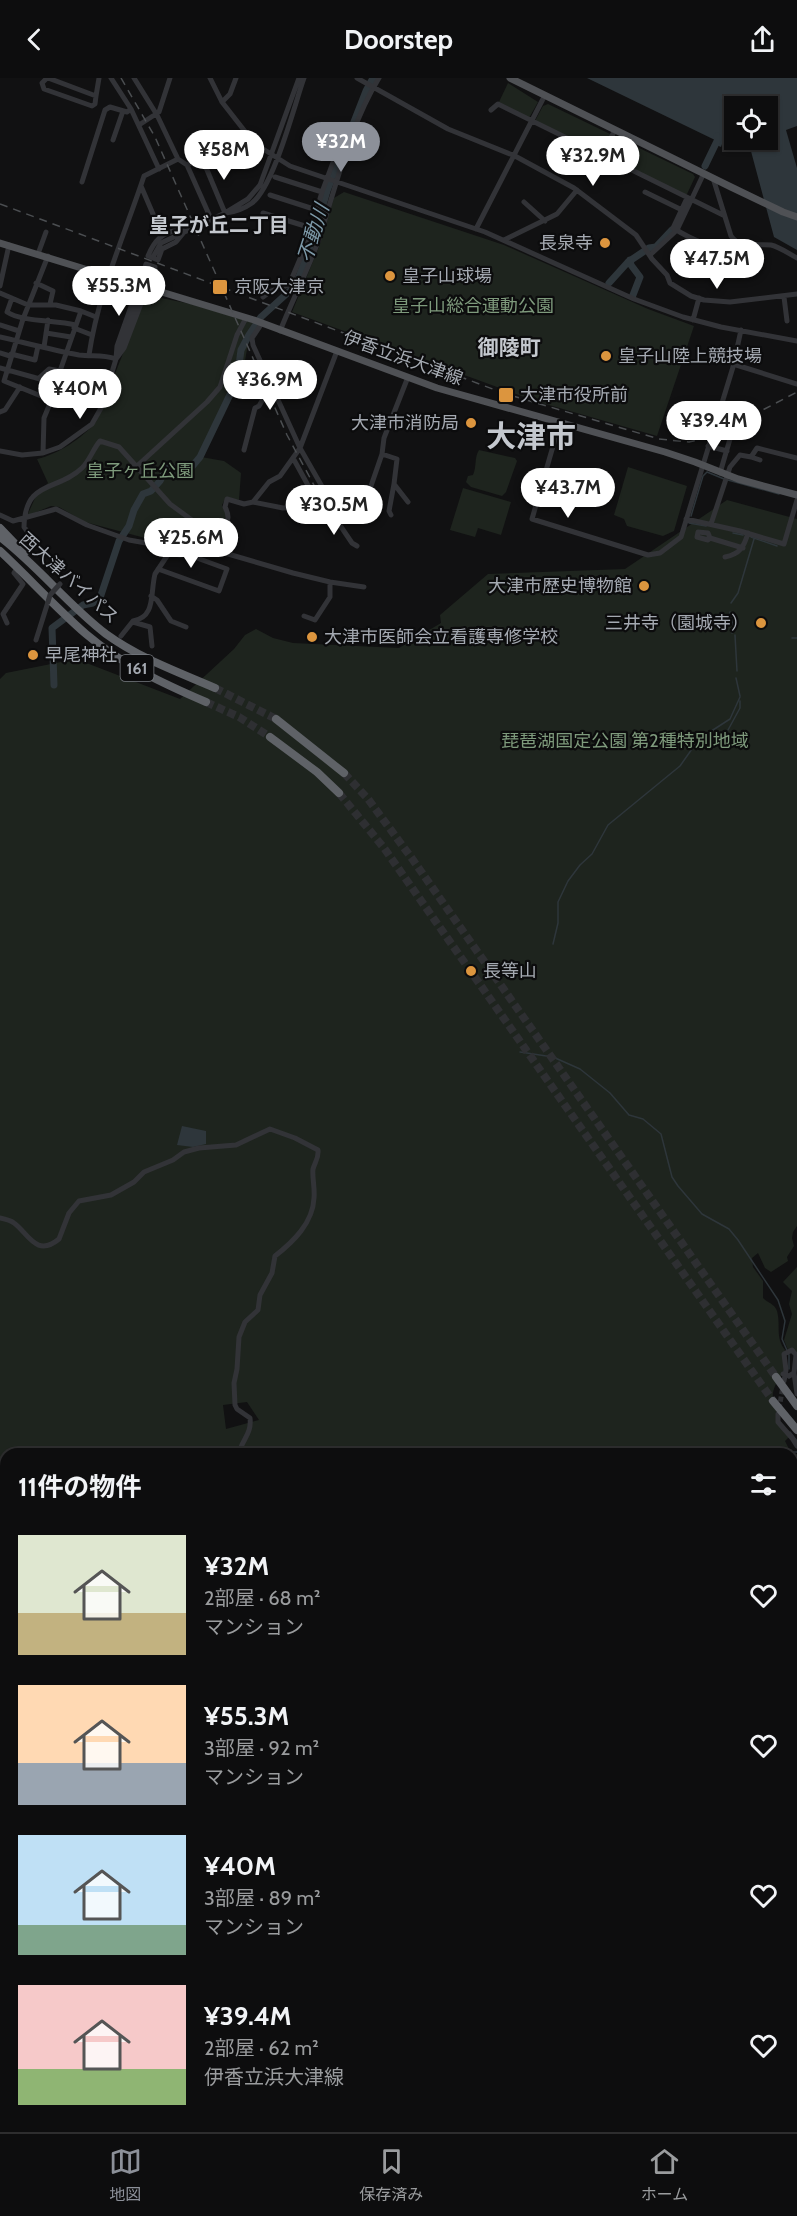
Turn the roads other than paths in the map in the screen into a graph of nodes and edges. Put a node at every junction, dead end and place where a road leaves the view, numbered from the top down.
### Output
1 (47, 78) edge
2 (99, 78) edge
3 (111, 78) edge
4 (134, 78) edge
5 (170, 78) edge
6 (210, 78) edge
7 (236, 78) edge
8 (299, 78) edge
9 (304, 78) edge
10 (357, 78) edge
11 (379, 78) edge
12 (510, 78) edge
13 (368, 84) edge
14 (545, 95) junction
15 (96, 96) junction
16 (222, 102) junction
17 (131, 109) junction
18 (492, 110) dead end
19 (123, 111) junction
20 (157, 115) junction
21 (532, 121) junction
22 (139, 124) junction
23 (615, 130) junction
24 (342, 138) dead end
25 (113, 140) dead end
26 (339, 146) junction
27 (348, 150) junction
28 (602, 155) junction
29 (274, 156) junction
30 (514, 156) junction
31 (178, 159) junction
32 (187, 165) junction
33 (159, 169) junction
34 (704, 173) junction
35 (275, 177) dead end
36 (713, 178) junction
37 (326, 180) junction
38 (82, 182) dead end
39 (334, 183) junction
40 (141, 186) junction
41 (577, 190) junction
42 (322, 192) junction
43 (645, 192) dead end
44 (270, 195) dead end
45 (689, 199) junction
46 (524, 202) dead end
47 (317, 210) junction
48 (682, 210) junction
49 (225, 213) junction
50 (263, 213) dead end
51 (326, 213) junction
52 (723, 215) junction
53 (797, 217) edge
54 (211, 219) junction
55 (679, 219) junction
56 (546, 221) junction
57 (311, 229) junction
58 (476, 229) junction
59 (676, 230) junction
60 (186, 231) junction
61 (321, 231) junction
62 (46, 232) dead end
63 (162, 235) junction
64 (504, 240) junction
65 (735, 242) junction
66 (0, 243) edge
67 (9, 245) junction
68 (706, 245) junction
69 (648, 251) junction
70 (38, 254) junction
71 (48, 256) junction
72 (302, 256) junction
73 (726, 256) dead end
74 (153, 257) dead end
75 (797, 258) edge
76 (311, 259) junction
77 (149, 268) dead end
78 (2, 269) edge
79 (110, 276) junction
80 (290, 283) junction
81 (36, 284) junction
82 (0, 286) edge
83 (143, 286) junction
84 (299, 287) junction
85 (0, 293) edge
86 (140, 294) dead end
87 (797, 294) edge
88 (263, 297) dead end
89 (784, 297) junction
90 (12, 298) junction
91 (699, 298) junction
92 (50, 304) junction
93 (28, 305) junction
94 (81, 311) junction
95 (96, 317) junction
96 (246, 318) junction
97 (23, 319) junction
98 (48, 320) junction
99 (693, 320) junction
100 (787, 321) dead end
101 (259, 322) junction
102 (0, 325) edge
103 (75, 327) junction
104 (741, 330) junction
105 (19, 331) junction
106 (280, 331) junction
107 (46, 333) junction
108 (92, 334) junction
109 (0, 337) edge
110 (71, 337) junction
111 (797, 340) edge
112 (16, 341) junction
113 (41, 346) junction
114 (338, 351) junction
115 (0, 353) edge
116 (67, 353) junction
117 (10, 355) junction
118 (88, 355) junction
119 (116, 359) junction
120 (733, 364) junction
121 (3, 369) edge
122 (408, 377) junction
123 (39, 378) junction
124 (797, 384) edge
125 (271, 385) junction
126 (20, 387) junction
127 (51, 400) junction
128 (0, 412) edge
129 (717, 418) junction
130 (560, 422) junction
131 (730, 423) dead end
132 (730, 439) dead end
133 (708, 446) junction
134 (300, 448) junction
135 (244, 450) dead end
136 (0, 451) edge
137 (727, 451) junction
138 (43, 453) junction
139 (382, 454) junction
140 (751, 457) junction
141 (293, 458) junction
142 (797, 458) edge
143 (760, 460) dead end
144 (702, 465) junction
145 (137, 466) junction
146 (725, 477) junction
147 (394, 484) junction
148 (797, 495) edge
149 (797, 500) edge
150 (253, 502) junction
151 (408, 502) dead end
152 (324, 508) junction
153 (0, 515) edge
154 (391, 515) dead end
155 (24, 519) junction
156 (686, 519) junction
157 (711, 524) junction
158 (0, 528) edge
159 (748, 533) junction
160 (210, 534) junction
161 (0, 537) edge
162 (710, 538) dead end
163 (357, 546) dead end
164 (204, 547) junction
165 (743, 548) junction
166 (0, 551) edge
167 (189, 552) junction
168 (27, 553) dead end
169 (725, 556) dead end
170 (158, 569) junction
171 (16, 570) dead end
172 (38, 571) junction
173 (330, 582) junction
174 (60, 584) dead end
175 (364, 587) dead end
176 (151, 596) junction
177 (304, 616) dead end
178 (0, 618) edge
179 (133, 621) junction
180 (186, 627) dead end
181 (121, 636) dead end
182 (36, 640) dead end
183 (152, 646) dead end
184 (215, 688) tunnel mouth
185 (206, 702) tunnel mouth
186 (276, 719) tunnel mouth
187 (270, 736) tunnel mouth
188 (344, 773) tunnel mouth
189 (339, 793) tunnel mouth
190 (0, 1218) edge
191 (785, 1376) joint
192 (797, 1394) edge
193 (773, 1401) tunnel mouth
194 (797, 1406) edge
195 (778, 1414) tunnel mouth
196 (797, 1430) edge
197 (797, 1446) edge
198 (240, 1448) edge

1 - 15 street
1 - 15 street
2 - 15 street
3 - 17 street
4 - 20 street
5 - 20 street
6 - 16 street
7 - 16 street
8 - 29 street
9 - 29 street
10 - 13 street
11 - 13 street
12 - 14 main road
13 - 27 street
13 - 30 street
14 - 21 street
14 - 23 main road
16 - 29 street
17 - 19 street
17 - 22 street
18 - 21 street
19 - 25 street
19 - 38 street
20 - 22 street
20 - 31 street
21 - 28 street
21 - 30 street
22 - 33 street
23 - 28 street
23 - 34 main road
24 - 26 street
26 - 27 street
26 - 37 street
27 - 39 street
28 - 45 street
29 - 37 street
29 - 49 street
30 - 41 street
30 - 58 street
31 - 32 street
31 - 33 street
32 - 49 street
32 - 54 street
33 - 40 street
34 - 36 main road
34 - 45 street
35 - 42 street
36 - 52 street
36 - 53 main road
37 - 39 street
37 - 42 street
39 - 51 street
39 - 58 street
40 - 63 street
40 - 79 street
41 - 56 street
41 - 69 street
42 - 47 street
43 - 48 street
44 - 47 street
45 - 48 street
45 - 52 street
45 - 55 street
46 - 56 street
47 - 51 street
47 - 57 street
48 - 55 street
49 - 54 street
50 - 57 street
51 - 61 street
52 - 65 street
54 - 60 street
55 - 59 street
56 - 64 street
57 - 61 street
57 - 72 street
58 - 64 street
59 - 68 street
59 - 69 street
60 - 63 street
60 - 63 street
60 - 74 street
61 - 76 street
62 - 70 street
64 - 99 street
65 - 68 street
65 - 75 street
66 - 67 main road, 伊香立浜大津線
67 - 70 main road, 伊香立浜大津線
67 - 78 street
68 - 73 street
69 - 91 street
70 - 71 main road, 伊香立浜大津線
71 - 79 main road, 伊香立浜大津線
71 - 81 street
72 - 76 street
72 - 80 street
76 - 84 street
77 - 83 street
78 - 82 street
79 - 83 main road, 伊香立浜大津線
79 - 95 street
80 - 84 street
80 - 88 street
81 - 92 street
81 - 93 street
83 - 96 main road, 伊香立浜大津線
83 - 119 street
84 - 106 street
85 - 90 street
86 - 119 street
87 - 89 street
89 - 91 street
89 - 100 street
90 - 93 street
90 - 97 street
91 - 99 street
92 - 93 street
92 - 94 street
93 - 97 street
94 - 95 street
94 - 103 street
95 - 108 street
96 - 101 main road, 伊香立浜大津線
96 - 145 street
97 - 98 street
97 - 105 street
98 - 103 street
98 - 107 street
99 - 104 street
101 - 106 main road, 伊香立浜大津線
101 - 125 street
102 - 105 street
103 - 108 street
103 - 110 street
104 - 111 street
104 - 120 street
105 - 112 street
106 - 114 main road, 伊香立浜大津線
107 - 110 street
107 - 113 street
108 - 118 street
109 - 112 street
110 - 116 street
112 - 113 street
112 - 117 street
113 - 116 street
113 - 117 street
114 - 122 main road, 伊香立浜大津線
114 - 134 street
115 - 117 street
116 - 118 street
116 - 123 street
117 - 121 street
118 - 119 street
119 - 138 street
120 - 124 street
120 - 129 street
121 - 123 street
121 - 126 street
122 - 130 main road, 伊香立浜大津線
122 - 139 street
123 - 127 street
125 - 134 street
125 - 135 street
126 - 127 street
126 - 128 street
127 - 138 street
129 - 131 street
129 - 133 street
130 - 144 main road, 伊香立浜大津線
130 - 156 street
132 - 137 street
133 - 137 street
133 - 144 street
134 - 141 street
134 - 152 street
136 - 138 street
137 - 146 street
139 - 147 street
139 - 152 street
140 - 142 street
140 - 143 street
140 - 146 street
141 - 150 street
141 - 152 street
144 - 146 main road, 伊香立浜大津線
144 - 156 street
145 - 155 street
145 - 160 street
146 - 148 main road, 伊香立浜大津線
146 - 157 street
147 - 151 street
147 - 154 street
149 - 159 street
150 - 152 street
150 - 160 street
152 - 163 street
153 - 155 street
155 - 167 street
155 - 168 street
156 - 157 street
157 - 159 street
158 - 172 highway
159 - 165 street
160 - 164 street
161 - 172 highway, 西大津バイパス / 161
162 - 165 street
164 - 167 street
164 - 173 street
165 - 169 street
166 - 185 highway, 西大津バイパス / 161
167 - 170 street
167 - 170 street
170 - 176 street
171 - 178 street
172 - 184 highway, 西大津バイパス / 161
173 - 175 street
173 - 177 street
174 - 182 street, bridge
176 - 179 street
176 - 180 street
179 - 181 street
179 - 183 street
186 - 188 highway
187 - 189 highway
190 - 198 street
191 - 192 street
191 - 194 highway
193 - 196 highway
195 - 197 street

